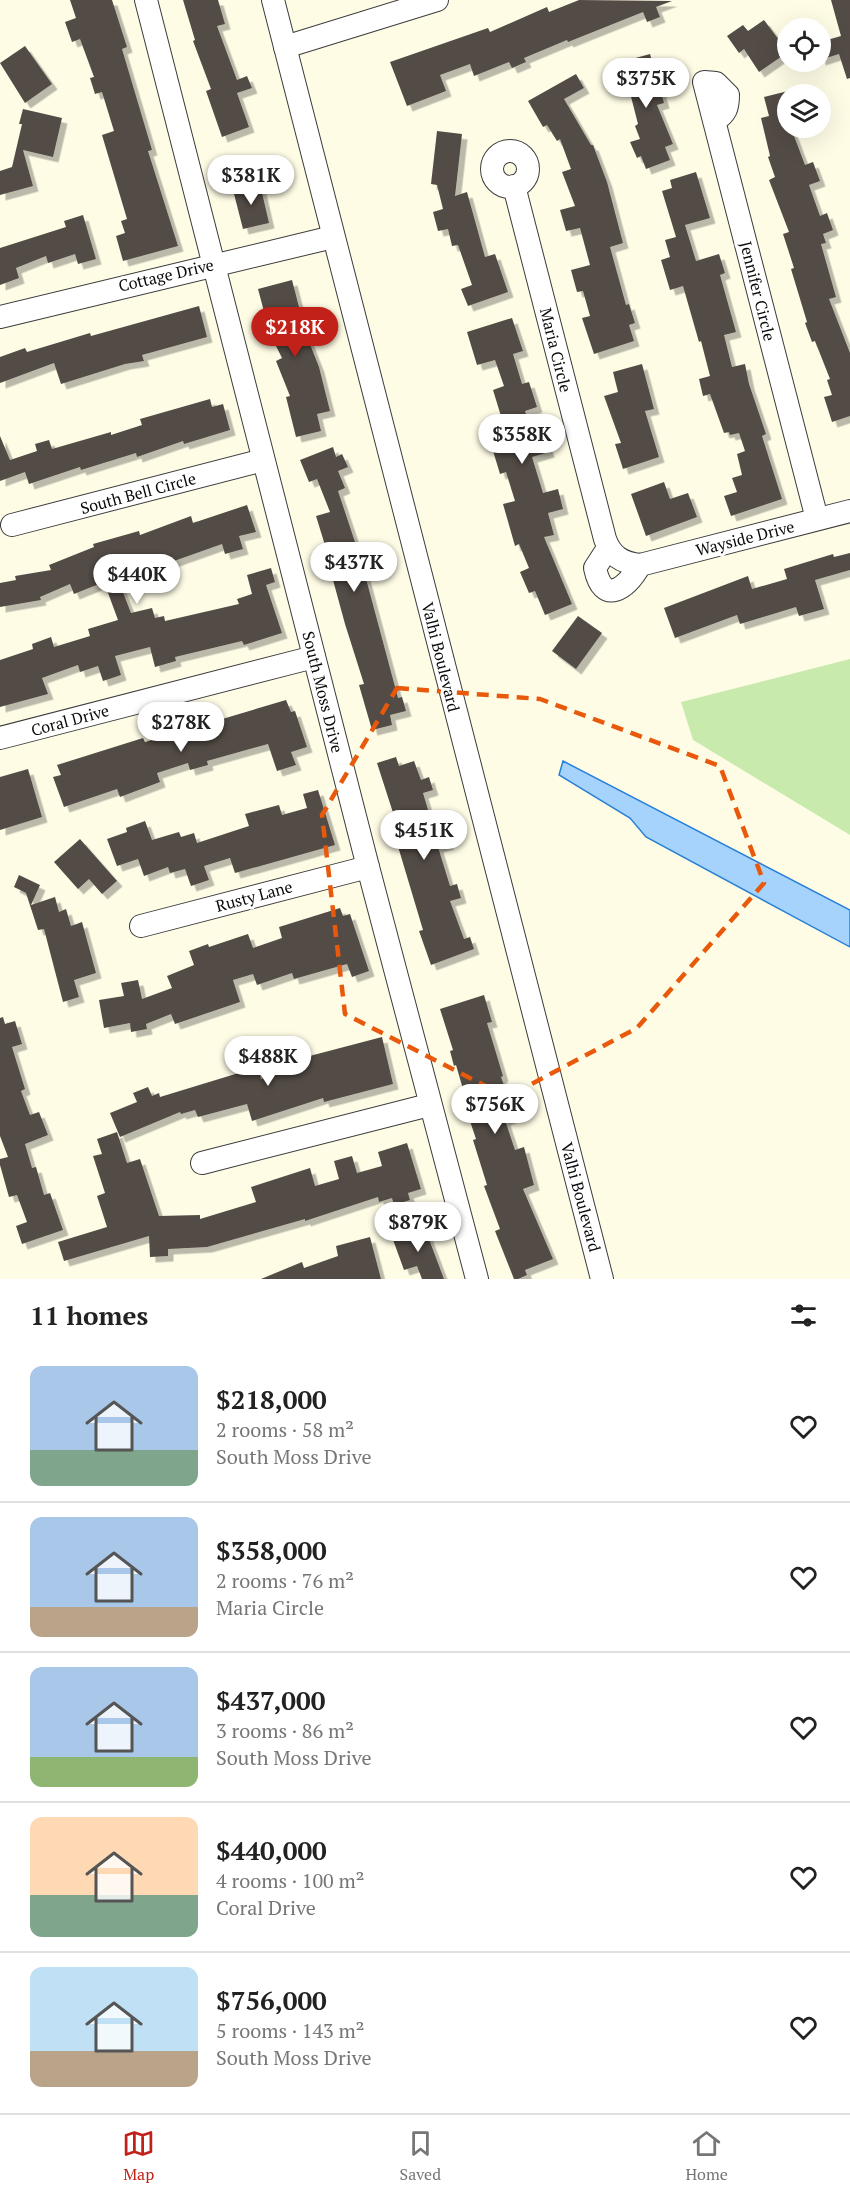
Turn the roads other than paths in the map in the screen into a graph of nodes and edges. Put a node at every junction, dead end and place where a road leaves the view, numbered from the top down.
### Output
1 (146, 0) edge
2 (273, 0) edge
3 (437, 0) edge
4 (285, 47) junction
5 (704, 82) dead end
6 (514, 186) dead end
7 (333, 237) junction
8 (213, 264) junction
9 (0, 317) edge
10 (263, 460) junction
11 (850, 511) edge
12 (817, 519) junction
13 (12, 525) dead end
14 (608, 548) junction
15 (640, 565) junction
16 (314, 657) junction
17 (0, 738) edge
18 (368, 867) junction
19 (141, 926) dead end
20 (429, 1105) junction
21 (202, 1163) dead end
22 (477, 1279) edge
23 (602, 1279) edge

1 - 8 street, South Moss Drive
2 - 4 street, Valhi Boulevard
3 - 4 street
4 - 7 street, Valhi Boulevard
5 - 12 street, Jennifer Circle
6 - 14 street, Maria Circle
7 - 8 street, Cottage Drive
7 - 23 street, Valhi Boulevard
8 - 9 street, Cottage Drive
8 - 10 street, South Moss Drive
10 - 13 street, South Bell Circle
10 - 16 street, South Moss Drive
11 - 12 street, Wayside Drive
12 - 15 street, Wayside Drive
14 - 15 street
14 - 15 street
16 - 17 street, Coral Drive
16 - 18 street, South Moss Drive
18 - 19 street, Rusty Lane
18 - 20 street, South Moss Drive
20 - 21 street
20 - 22 street, South Moss Drive

